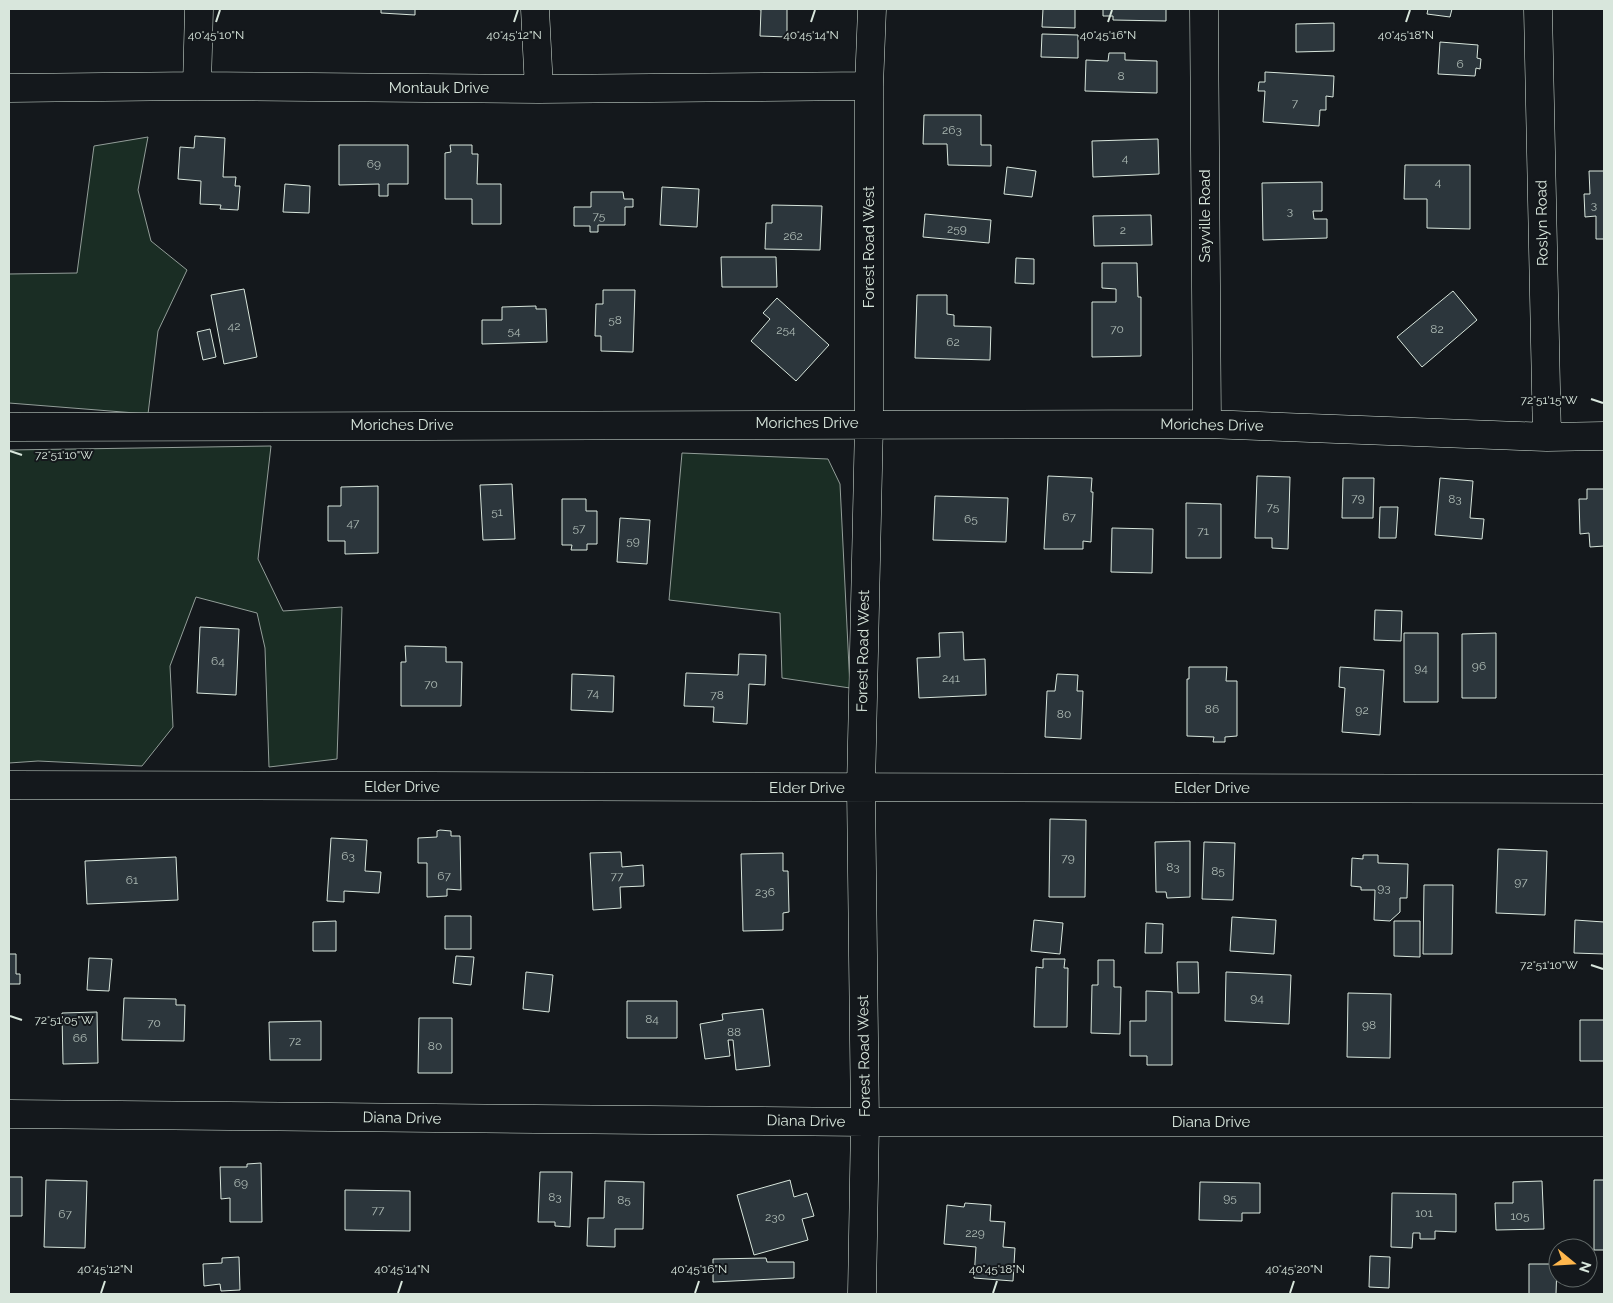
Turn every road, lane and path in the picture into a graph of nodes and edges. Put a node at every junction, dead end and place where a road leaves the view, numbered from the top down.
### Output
1 (199, 9) edge
2 (535, 9) edge
3 (872, 9) edge
4 (1204, 9) edge
5 (1538, 9) edge
6 (197, 86) junction
7 (870, 86) junction
8 (9, 88) edge
9 (539, 89) junction
10 (869, 423) junction
11 (1207, 424) junction
12 (9, 427) edge
13 (1604, 436) edge
14 (1547, 437) junction
15 (9, 785) edge
16 (861, 788) junction
17 (1604, 789) edge
18 (9, 1114) edge
19 (865, 1122) junction
20 (1604, 1122) edge
21 (862, 1294) edge

1 - 6 street
2 - 9 street
3 - 7 street, Forest Road West
4 - 11 street, Sayville Road
5 - 14 street, Roslyn Road
6 - 8 street, Montauk Drive
6 - 9 street, Montauk Drive
7 - 9 street, Montauk Drive
7 - 10 street, Forest Road West
10 - 11 street, Moriches Drive
10 - 12 street, Moriches Drive
10 - 16 street, Forest Road West
11 - 14 street, Moriches Drive
13 - 14 street, Moriches Drive
15 - 16 street, Elder Drive
16 - 17 street, Elder Drive
16 - 19 street, Forest Road West
18 - 19 street, Diana Drive
19 - 20 street, Diana Drive
19 - 21 street, Forest Road West

